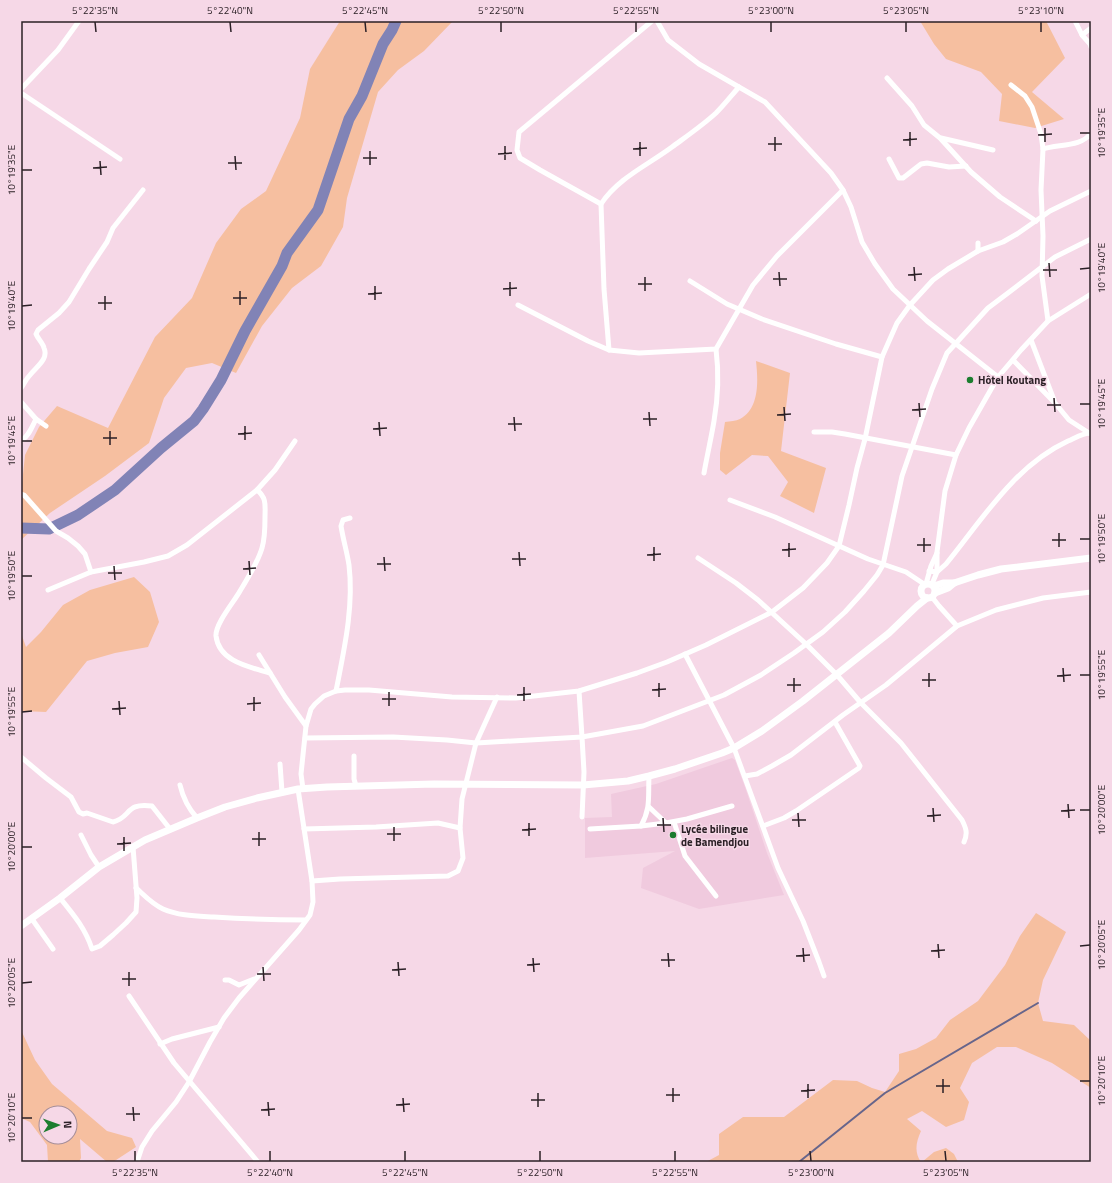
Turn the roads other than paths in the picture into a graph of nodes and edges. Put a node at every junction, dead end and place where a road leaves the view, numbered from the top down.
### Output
1 (79, 21) edge
2 (652, 21) edge
3 (658, 21) edge
4 (1075, 21) edge
5 (1091, 28) edge
6 (1082, 35) junction
7 (1091, 47) edge
8 (887, 78) dead end
9 (1011, 85) dead end
10 (739, 87) junction
11 (21, 89) edge
12 (21, 93) edge
13 (1091, 133) edge
14 (940, 138) junction
15 (1043, 149) junction
16 (993, 150) dead end
17 (120, 159) dead end
18 (889, 159) dead end
19 (966, 166) junction
20 (143, 190) dead end
21 (843, 190) junction
22 (1091, 191) edge
23 (601, 204) junction
24 (1041, 217) junction
25 (1036, 221) junction
26 (1091, 239) edge
27 (978, 243) dead end
28 (978, 251) junction
29 (1042, 267) junction
30 (690, 281) dead end
31 (1091, 294) edge
32 (518, 304) dead end
33 (910, 305) junction
34 (738, 310) junction
35 (1048, 321) junction
36 (1031, 340) junction
37 (956, 343) junction
38 (716, 349) junction
39 (609, 350) junction
40 (882, 357) junction
41 (1013, 360) junction
42 (998, 377) junction
43 (21, 388) edge
44 (21, 402) edge
45 (1056, 403) junction
46 (36, 419) junction
47 (46, 426) dead end
48 (814, 432) dead end
49 (1090, 433) edge
50 (865, 438) junction
51 (21, 440) edge
52 (295, 442) dead end
53 (912, 446) junction
54 (956, 455) junction
55 (704, 473) dead end
56 (257, 490) junction
57 (21, 494) edge
58 (730, 500) dead end
59 (350, 518) dead end
60 (839, 546) junction
61 (937, 552) junction
62 (698, 558) dead end
63 (1091, 558) edge
64 (883, 565) junction
65 (930, 571) junction
66 (91, 572) junction
67 (937, 572) junction
68 (48, 590) dead end
69 (929, 590) junction
70 (1091, 592) edge
71 (772, 612) junction
72 (957, 626) junction
73 (806, 644) junction
74 (685, 654) junction
75 (259, 655) dead end
76 (270, 673) junction
77 (837, 675) junction
78 (336, 691) junction
79 (579, 691) junction
80 (497, 697) junction
81 (708, 701) junction
82 (861, 703) junction
83 (834, 722) junction
84 (306, 726) junction
85 (305, 738) junction
86 (582, 738) junction
87 (476, 743) junction
88 (734, 748) junction
89 (354, 756) dead end
90 (21, 757) edge
91 (280, 764) dead end
92 (649, 776) junction
93 (745, 776) junction
94 (466, 784) junction
95 (180, 785) dead end
96 (584, 785) junction
97 (356, 786) junction
98 (300, 789) junction
99 (282, 792) junction
100 (732, 806) dead end
101 (649, 807) junction
102 (582, 817) dead end
103 (197, 818) junction
104 (674, 822) junction
105 (666, 823) junction
106 (641, 826) junction
107 (762, 826) junction
108 (460, 828) junction
109 (170, 829) junction
110 (304, 829) junction
111 (590, 830) dead end
112 (81, 835) dead end
113 (964, 842) dead end
114 (133, 846) junction
115 (99, 866) junction
116 (312, 881) junction
117 (136, 888) junction
118 (716, 896) dead end
119 (60, 898) junction
120 (32, 919) junction
121 (306, 920) junction
122 (21, 926) edge
123 (53, 949) dead end
124 (824, 976) dead end
125 (257, 977) junction
126 (225, 980) dead end
127 (129, 996) dead end
128 (218, 1027) junction
129 (160, 1044) junction
130 (189, 1082) junction
131 (137, 1162) edge
132 (258, 1162) edge

1 - 11 street
2 - 23 street
3 - 10 street
4 - 6 street
5 - 6 street
6 - 7 street
8 - 14 street
9 - 15 street
10 - 21 street
10 - 23 street
12 - 17 street
13 - 15 street
14 - 16 street
14 - 19 street
15 - 24 street
18 - 19 street
19 - 25 street
20 - 43 street
21 - 33 street
21 - 34 street
22 - 24 street
23 - 39 street
24 - 25 street
24 - 29 street
25 - 28 street
26 - 29 street
27 - 28 street
28 - 33 street
29 - 35 street
29 - 37 street
30 - 34 street
31 - 35 street
32 - 39 street
33 - 37 street
33 - 40 street
34 - 38 street
34 - 40 street
35 - 36 street
36 - 41 street
36 - 45 street
37 - 42 street
37 - 53 street
38 - 39 street
38 - 55 street
40 - 50 street
41 - 42 street
41 - 45 street
42 - 54 street
44 - 46 street
45 - 49 street
46 - 47 street
46 - 51 street
48 - 50 street
49 - 67 street
50 - 53 street
50 - 60 street
52 - 56 street
53 - 54 street
53 - 64 street
54 - 61 street
56 - 66 street
56 - 76 street
57 - 66 street
58 - 60 street
59 - 78 street
60 - 64 street
60 - 71 street
61 - 65 street
61 - 67 street
62 - 71 street
63 - 69 main road
64 - 69 street
64 - 73 street
65 - 67 street
65 - 69 street
66 - 68 street
67 - 69 street
69 - 72 street
69 - 77 main road
70 - 72 street
71 - 73 street
71 - 74 street
72 - 82 street
73 - 77 street
73 - 81 street
74 - 79 street
74 - 81 street
75 - 76 street
76 - 84 street
77 - 82 street
77 - 88 main road
78 - 80 street
78 - 84 street
79 - 80 street
79 - 86 street
80 - 87 street
81 - 86 street
81 - 88 street
82 - 83 street
82 - 113 street
83 - 93 street
83 - 107 street
84 - 85 street
85 - 87 street
85 - 98 street
86 - 87 street
86 - 96 street
87 - 94 street
88 - 92 main road
88 - 93 street
89 - 97 street
90 - 109 street
91 - 99 street
92 - 96 main road
92 - 101 street
93 - 107 street
94 - 96 main road
94 - 97 main road
94 - 108 street
95 - 103 street
96 - 102 street
97 - 98 main road
98 - 99 main road
98 - 110 street
99 - 103 main road
100 - 104 street
101 - 105 street
101 - 106 street
103 - 109 main road
104 - 105 street
104 - 118 street
105 - 106 street
106 - 111 street
107 - 124 street
108 - 110 street
108 - 116 street
109 - 114 main road
110 - 116 street
112 - 115 street
114 - 115 main road
114 - 117 street
115 - 119 main road
116 - 121 street
117 - 119 street
117 - 121 street
119 - 120 main road
120 - 122 main road
120 - 123 street
121 - 125 street
125 - 126 street
125 - 128 street
127 - 129 street
128 - 129 street
128 - 130 street
129 - 130 street
130 - 131 street
130 - 132 street

